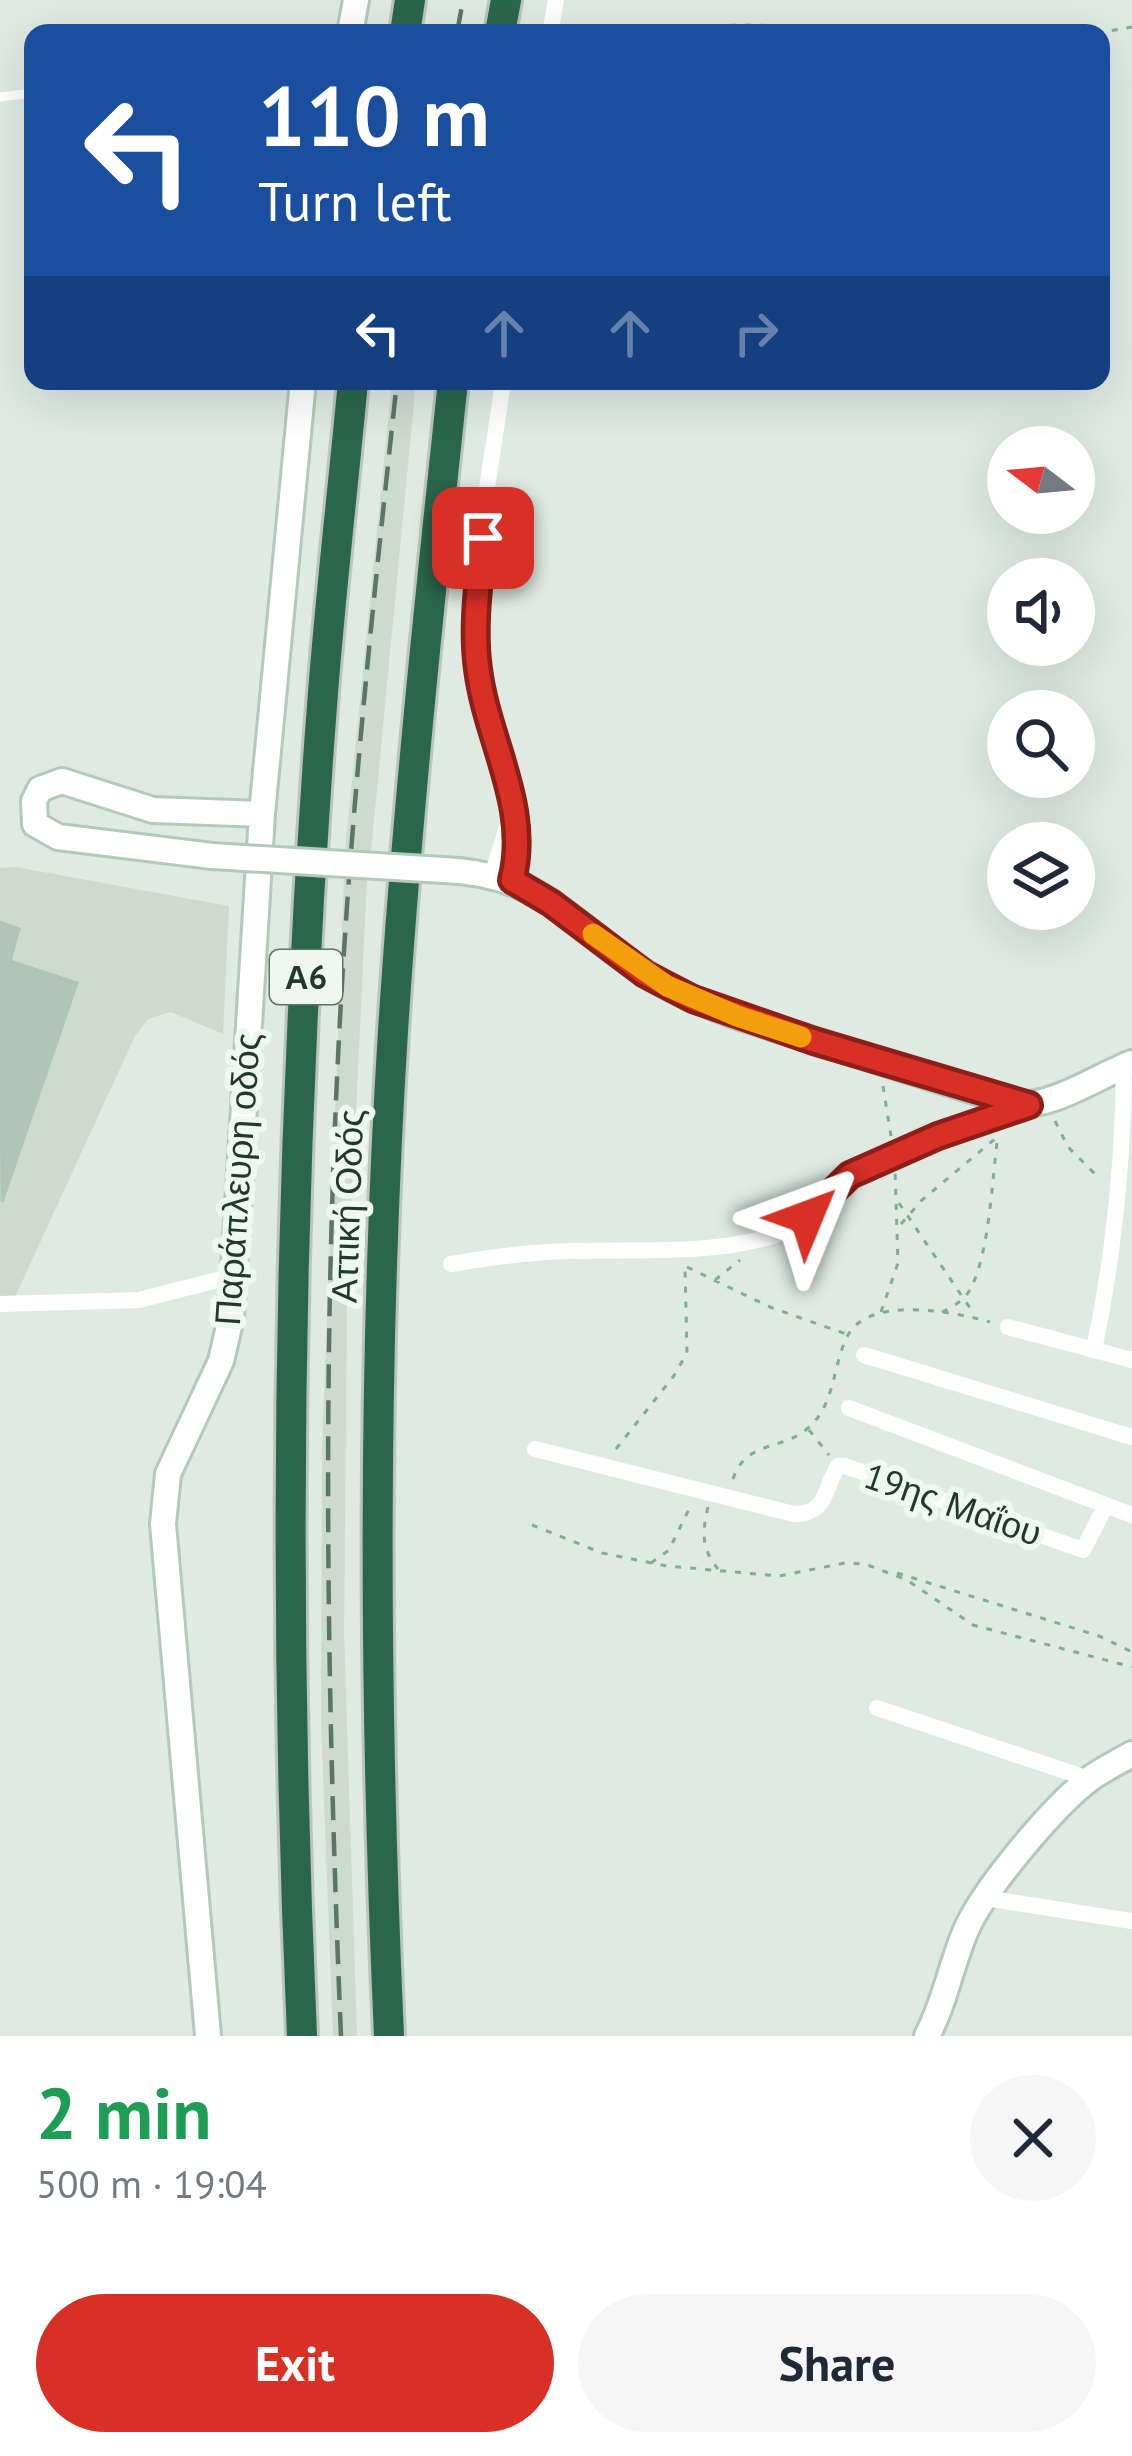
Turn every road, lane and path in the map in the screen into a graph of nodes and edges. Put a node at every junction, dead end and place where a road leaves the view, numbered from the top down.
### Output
1 (302, 390) edge
2 (352, 390) edge
3 (452, 390) edge
4 (502, 390) edge
5 (262, 814) junction
6 (502, 878) junction
7 (879, 1061) junction
8 (1128, 1064) edge
9 (1029, 1105) junction
10 (894, 1155) junction
11 (1120, 1195) junction
12 (898, 1201) junction
13 (907, 1216) junction
14 (900, 1225) junction
15 (758, 1240) junction
16 (451, 1264) dead end
17 (233, 1276) junction
18 (714, 1281) junction
19 (962, 1298) junction
20 (0, 1304) edge
21 (941, 1312) junction
22 (880, 1313) junction
23 (977, 1318) junction
24 (1008, 1327) joint
25 (849, 1335) junction
26 (1094, 1350) junction
27 (864, 1355) dead end
28 (1132, 1360) edge
29 (849, 1408) dead end
30 (808, 1429) junction
31 (1132, 1437) edge
32 (535, 1449) dead end
33 (609, 1466) junction
34 (842, 1466) junction
35 (714, 1494) junction
36 (1106, 1505) junction
37 (1132, 1515) edge
38 (532, 1525) dead end
39 (650, 1564) junction
40 (720, 1571) junction
41 (890, 1571) junction
42 (1132, 1652) edge
43 (1132, 1667) edge
44 (877, 1708) dead end
45 (1132, 1754) edge
46 (1089, 1779) junction
47 (985, 1898) junction
48 (1132, 1921) edge
49 (208, 2036) edge
50 (302, 2036) edge
51 (389, 2036) edge
52 (927, 2036) edge

1 - 5 street, Παράπλευρη οδός
2 - 50 highway, Αττική Οδός / Α6
3 - 51 highway, Αττική Οδός / Α6
4 - 6 street
5 - 6 street, bridge
5 - 17 street, Παράπλευρη οδός
6 - 7 street
7 - 9 street
7 - 10 path
8 - 9 street
8 - 11 street
9 - 10 street
9 - 11 path
10 - 12 path
10 - 15 street
11 - 26 street
12 - 13 path
12 - 14 path
13 - 14 path
13 - 19 path
13 - 19 path
14 - 22 path
15 - 16 street
15 - 18 path
17 - 20 street
17 - 49 street, Παράπλευρη οδός
18 - 25 path
18 - 33 path
19 - 21 path
19 - 23 path
21 - 22 path
21 - 23 path
22 - 25 path
23 - 24 path
24 - 26 street
25 - 30 path
26 - 28 street
27 - 31 street
29 - 36 street
30 - 34 path
30 - 35 path
32 - 33 street
33 - 35 street
34 - 35 street
34 - 36 street, 19ης Μαΐου
35 - 39 path
35 - 40 path
36 - 37 street
38 - 39 path
39 - 40 path
40 - 41 path
41 - 42 path
41 - 43 path
44 - 46 street
45 - 46 street
46 - 47 street
47 - 48 street
47 - 52 street

